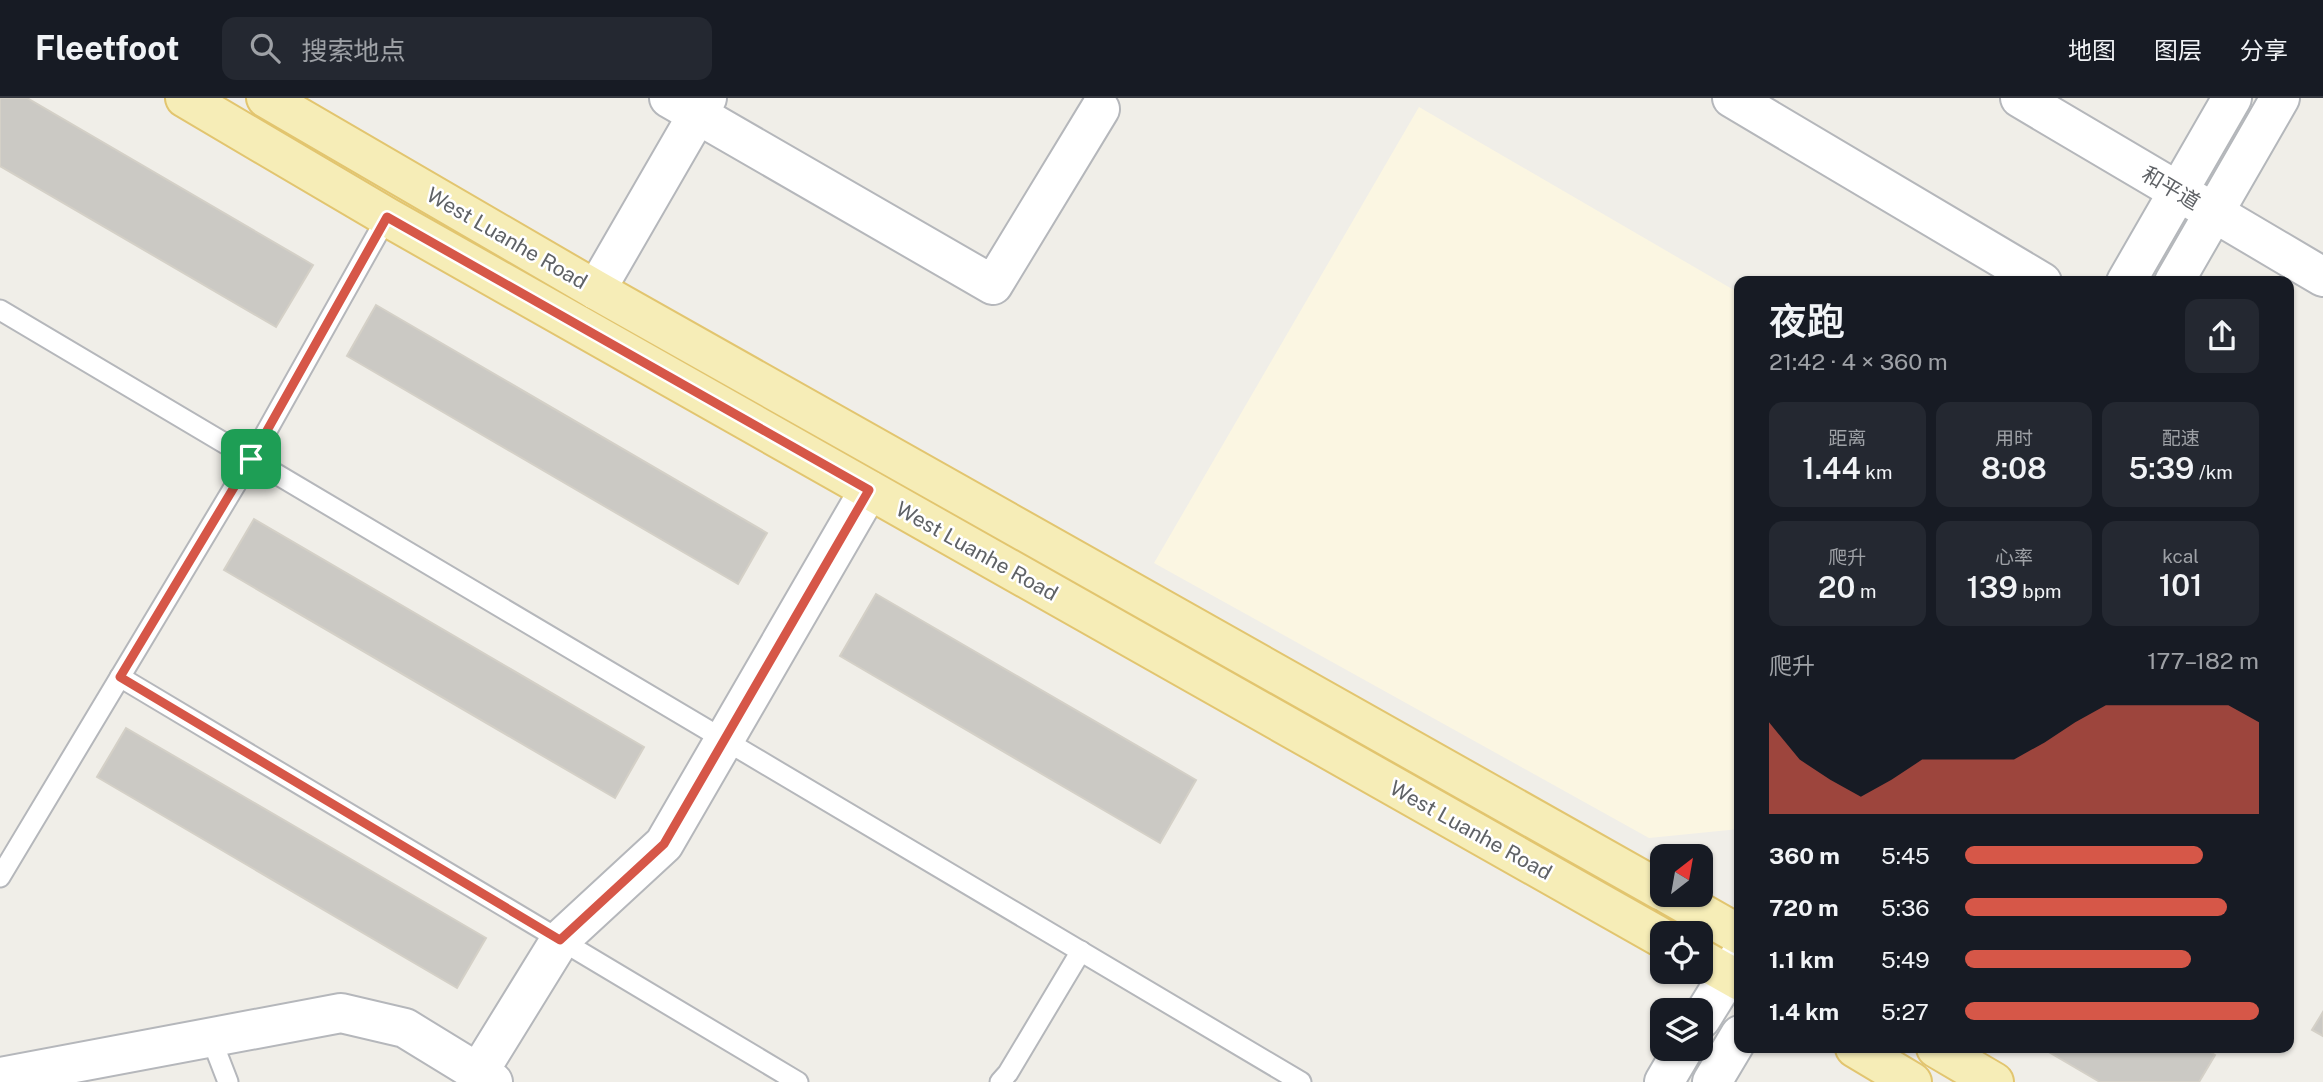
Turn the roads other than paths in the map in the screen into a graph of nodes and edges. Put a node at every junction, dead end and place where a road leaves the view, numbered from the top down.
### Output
1 (185, 98) edge
2 (1732, 98) edge
3 (2020, 98) edge
4 (2232, 98) edge
5 (2280, 98) edge
6 (272, 99) edge
7 (1097, 102) edge
8 (691, 104) edge
9 (1773, 108) edge
10 (2178, 191) junction
11 (2214, 213) junction
12 (387, 217) junction
13 (2033, 276) edge
14 (2129, 276) edge
15 (2177, 276) edge
16 (2323, 277) edge
17 (596, 290) junction
18 (0, 310) edge
19 (251, 459) junction
20 (869, 490) junction
21 (120, 677) junction
22 (724, 740) junction
23 (0, 877) edge
24 (1650, 884) edge
25 (1691, 907) edge
26 (1650, 931) edge
27 (1734, 932) edge
28 (560, 940) junction
29 (1081, 951) junction
30 (1727, 968) edge
31 (1712, 998) edge
32 (211, 1038) junction
33 (1734, 1045) edge
34 (1863, 1053) edge
35 (1945, 1053) edge
36 (1676, 1061) edge
37 (0, 1077) edge
38 (486, 1077) edge
39 (228, 1082) edge
40 (798, 1082) edge
41 (1000, 1082) edge
42 (1301, 1082) edge
43 (1664, 1082) edge
44 (1712, 1082) edge
45 (1912, 1082) edge
46 (1994, 1082) edge

1 - 12 main road, West Luanhe Road
2 - 9 street
3 - 10 street, 和平道
4 - 10 street
5 - 11 street
6 - 17 main road, West Luanhe Road
7 - 8 street
8 - 17 street
9 - 13 street
10 - 11 street, 和平道
10 - 14 street
11 - 15 street
11 - 16 street, 和平道
12 - 19 lane
12 - 20 main road, West Luanhe Road
17 - 24 main road, West Luanhe Road
18 - 19 lane
19 - 21 lane
19 - 22 lane
20 - 22 street
20 - 26 main road, West Luanhe Road
21 - 23 lane
21 - 28 lane
22 - 28 street
22 - 29 lane
25 - 27 main road
28 - 38 street
28 - 40 lane
29 - 41 lane
29 - 42 lane
30 - 31 street
32 - 37 street
32 - 38 street
32 - 39 lane
33 - 44 street
34 - 45 main road
35 - 46 main road
36 - 43 street

